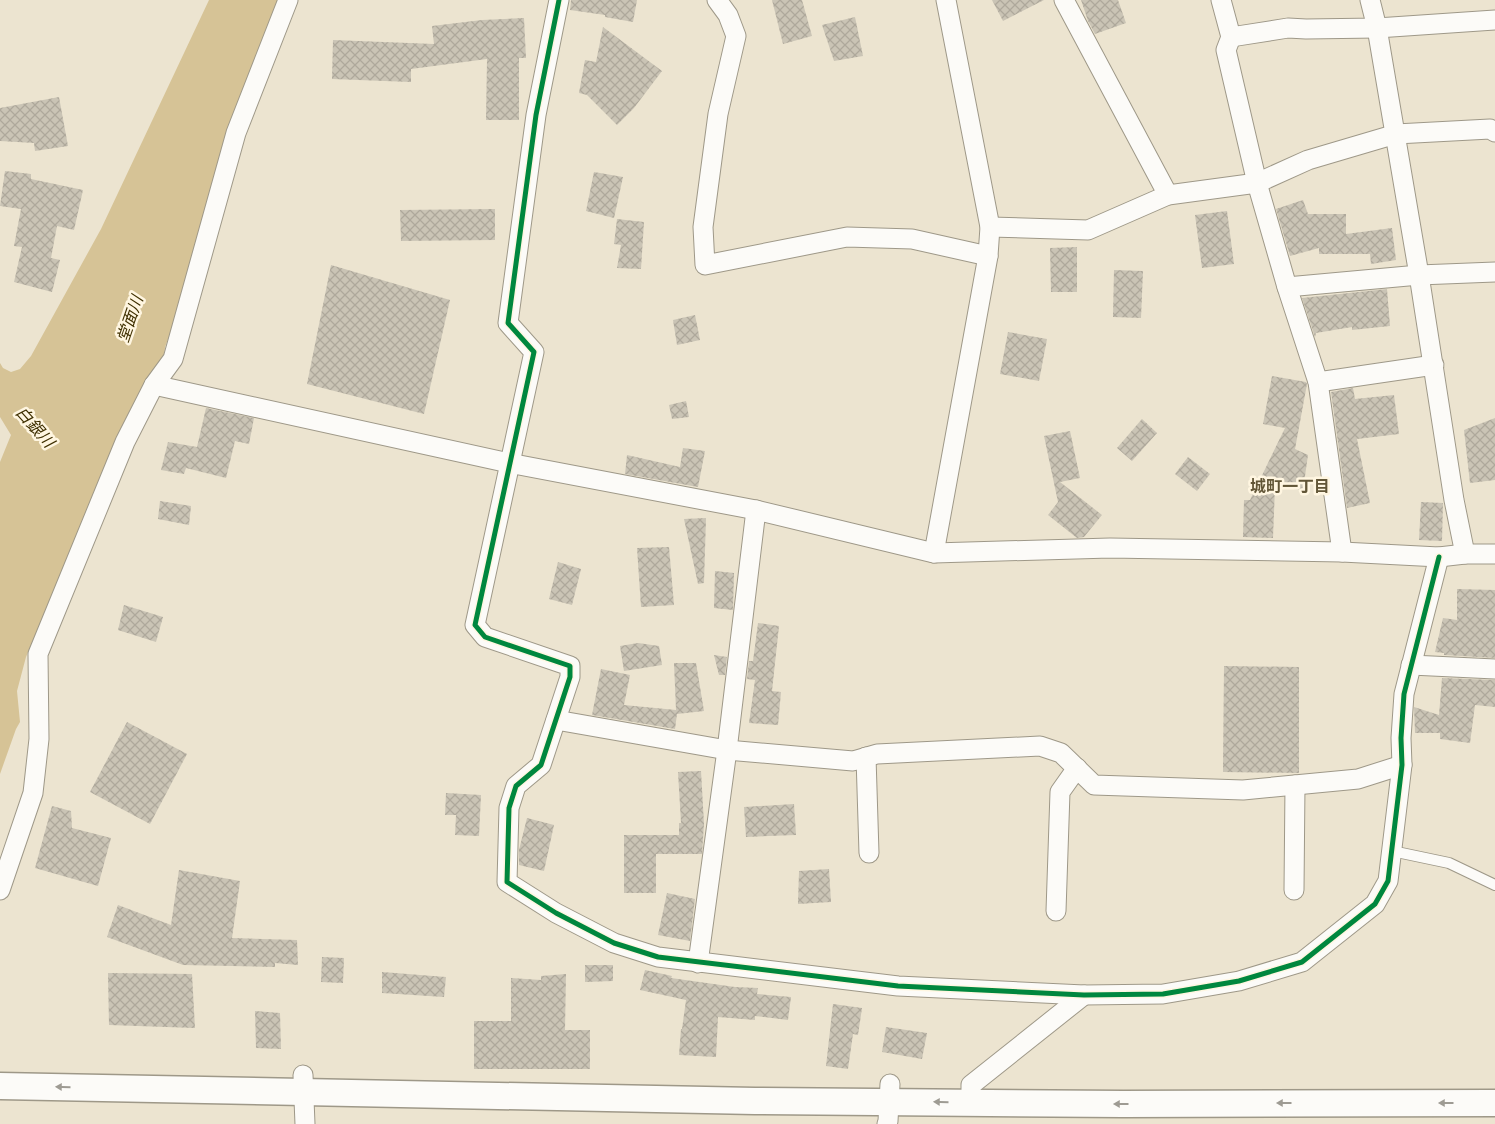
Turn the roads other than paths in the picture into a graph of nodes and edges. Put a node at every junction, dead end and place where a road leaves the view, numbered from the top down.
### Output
1 (288, 0) edge
2 (559, 0) edge
3 (716, 0) edge
4 (946, 0) edge
5 (1064, 0) edge
6 (1222, 0) edge
7 (1370, 0) edge
8 (1495, 20) edge
9 (1377, 28) junction
10 (1231, 37) junction
11 (1495, 132) edge
12 (1396, 134) junction
13 (1257, 184) junction
14 (1168, 195) junction
15 (990, 227) junction
16 (988, 256) junction
17 (1495, 272) edge
18 (1419, 275) junction
19 (1287, 287) junction
20 (1434, 365) junction
21 (1318, 382) junction
22 (154, 385) junction
23 (509, 463) junction
24 (756, 510) junction
25 (1342, 552) junction
26 (934, 553) junction
27 (1465, 554) junction
28 (1495, 554) edge
29 (1439, 557) junction
30 (1411, 665) junction
31 (1495, 669) edge
32 (556, 720) junction
33 (727, 750) junction
34 (866, 757) junction
35 (1402, 765) junction
36 (1077, 768) junction
37 (1295, 785) junction
38 (1392, 852) junction
39 (869, 853) dead end
40 (1495, 885) edge
41 (0, 890) edge
42 (1294, 890) dead end
43 (1056, 911) dead end
44 (698, 963) junction
45 (1084, 995) junction
46 (0, 1068) edge
47 (112, 1079) junction
48 (303, 1084) junction
49 (1495, 1085) edge
50 (0, 1086) edge
51 (971, 1093) junction
52 (888, 1103) edge
53 (1495, 1103) edge
54 (305, 1124) edge

1 - 22 street
2 - 23 street
3 - 16 street
4 - 15 street
5 - 14 street
6 - 10 street
7 - 9 street
8 - 9 street
9 - 10 street
9 - 12 street
10 - 13 street
11 - 12 street
12 - 13 street
12 - 18 street
13 - 14 street
13 - 19 street
14 - 15 street
15 - 16 street
16 - 26 street
17 - 18 street
18 - 19 street
18 - 20 street
19 - 21 street
20 - 21 street
20 - 27 street
21 - 25 street
22 - 23 street
22 - 41 street
23 - 24 street
23 - 32 street
24 - 26 street
24 - 33 street
25 - 26 street
25 - 29 street
27 - 28 street
27 - 29 street
29 - 30 street
30 - 31 street
30 - 35 street
32 - 33 street
32 - 44 street
33 - 34 street
33 - 44 street
34 - 36 street
34 - 39 street
35 - 37 street
35 - 38 street
36 - 37 street
36 - 43 street
37 - 42 street
38 - 40 lane
38 - 45 street
44 - 45 street
45 - 51 street
46 - 47 street
47 - 48 street
47 -> 50 street
48 - 52 street
48 - 54 street
49 - 51 street
51 - 52 street
53 -> 51 street

